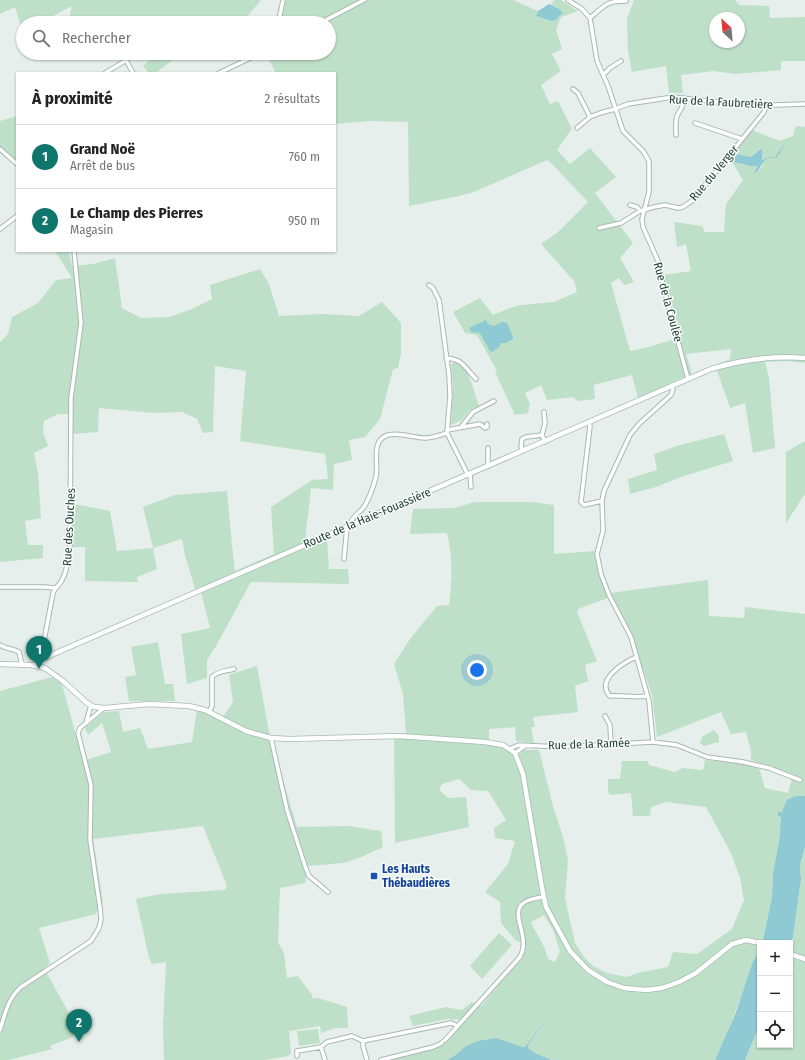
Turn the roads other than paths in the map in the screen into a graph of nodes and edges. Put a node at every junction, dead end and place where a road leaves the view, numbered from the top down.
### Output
1 (284, 0) edge
2 (364, 0) edge
3 (568, 0) edge
4 (626, 1) edge
5 (280, 16) edge
6 (333, 16) edge
7 (590, 18) junction
8 (246, 60) edge
9 (621, 61) dead end
10 (107, 72) edge
11 (134, 72) edge
12 (221, 72) edge
13 (603, 75) junction
14 (573, 89) dead end
15 (685, 98) junction
16 (805, 104) edge
17 (766, 106) junction
18 (615, 109) junction
19 (590, 117) junction
20 (695, 123) dead end
21 (577, 128) dead end
22 (676, 135) dead end
23 (742, 139) junction
24 (0, 149) edge
25 (16, 163) edge
26 (630, 205) dead end
27 (642, 211) junction
28 (16, 217) edge
29 (599, 228) dead end
30 (0, 229) edge
31 (74, 252) edge
32 (429, 285) dead end
33 (446, 358) junction
34 (805, 358) edge
35 (476, 379) dead end
36 (688, 379) junction
37 (672, 386) junction
38 (494, 401) dead end
39 (544, 412) dead end
40 (589, 423) junction
41 (487, 424) dead end
42 (461, 427) junction
43 (447, 432) junction
44 (542, 435) junction
45 (545, 442) junction
46 (488, 448) dead end
47 (523, 451) junction
48 (488, 466) junction
49 (469, 474) junction
50 (471, 487) dead end
51 (602, 501) junction
52 (352, 525) junction
53 (347, 527) junction
54 (344, 559) dead end
55 (0, 587) edge
56 (55, 588) junction
57 (0, 645) edge
58 (636, 656) junction
59 (46, 658) junction
60 (0, 664) edge
61 (22, 665) junction
62 (35, 666) junction
63 (43, 667) junction
64 (234, 669) dead end
65 (647, 696) junction
66 (92, 706) junction
67 (104, 708) junction
68 (209, 712) junction
69 (605, 716) dead end
70 (93, 718) junction
71 (86, 723) junction
72 (271, 738) junction
73 (654, 742) junction
74 (611, 744) junction
75 (525, 746) junction
76 (510, 749) junction
77 (514, 753) junction
78 (800, 780) dead end
79 (328, 892) dead end
80 (543, 897) junction
81 (757, 942) edge
82 (793, 955) edge
83 (805, 959) edge
84 (458, 1026) junction
85 (0, 1030) edge
86 (363, 1041) junction
87 (321, 1047) junction
88 (298, 1056) dead end
89 (325, 1060) edge
90 (367, 1060) edge
91 (381, 1060) edge

1 - 5 street
2 - 6 street
3 - 7 street
4 - 7 street
7 - 13 street
8 - 12 street
9 - 13 street
10 - 11 street
13 - 18 street
14 - 19 street
15 - 17 street, Rue de la Faubretière
15 - 18 street, Rue de la Faubretière
15 - 22 street
16 - 17 street, Rue de la Faubretière
17 - 23 street, Rue du Verger
18 - 19 street, Rue de la Faubretière
18 - 27 street, Rue de la Coulée
19 - 21 street
20 - 23 street
23 - 27 street, Rue du Verger
24 - 25 street
26 - 27 street
27 - 29 street, Rue du Verger
27 - 36 street, Rue de la Coulée
28 - 30 street
31 - 56 street, Rue des Ouches
32 - 33 street
33 - 35 street
33 - 43 street
34 - 36 main road, Route de la Haie-Fouassière
36 - 37 main road, Route de la Haie-Fouassière
37 - 40 main road, Route de la Haie-Fouassière
37 - 51 street
38 - 42 street
39 - 44 street
40 - 45 main road, Route de la Haie-Fouassière
40 - 51 street
41 - 42 street
42 - 43 street
43 - 49 street
43 - 52 street
44 - 45 street
44 - 47 street
45 - 47 main road, Route de la Haie-Fouassière
46 - 48 street
47 - 48 main road, Route de la Haie-Fouassière
48 - 49 main road, Route de la Haie-Fouassière
49 - 50 street
49 - 52 main road, Route de la Haie-Fouassière
51 - 58 street
52 - 53 main road, Route de la Haie-Fouassière
53 - 54 street
53 - 59 main road, Route de la Haie-Fouassière
55 - 56 street
56 - 59 street, Rue des Ouches
57 - 61 street
58 - 65 street
58 - 65 street
59 - 62 main road, Route de la Haie-Fouassière
59 - 63 main road
60 - 61 main road
61 - 62 main road
62 - 63 main road
63 - 66 main road
64 - 68 street
65 - 73 street
66 - 67 main road
66 - 70 street
66 - 71 street
67 - 68 main road
67 - 70 street
68 - 72 main road
69 - 74 street
70 - 71 street
71 - 85 street
72 - 76 main road
72 - 79 street
73 - 74 street, Rue de la Ramée
73 - 78 street, Rue de la Ramée
74 - 75 street, Rue de la Ramée
75 - 76 street, Rue de la Ramée
75 - 77 street
76 - 77 main road
77 - 80 main road
80 - 81 main road
80 - 84 street
82 - 83 main road
84 - 86 street
84 - 91 street
86 - 87 street
86 - 90 street
87 - 88 street
87 - 89 street

